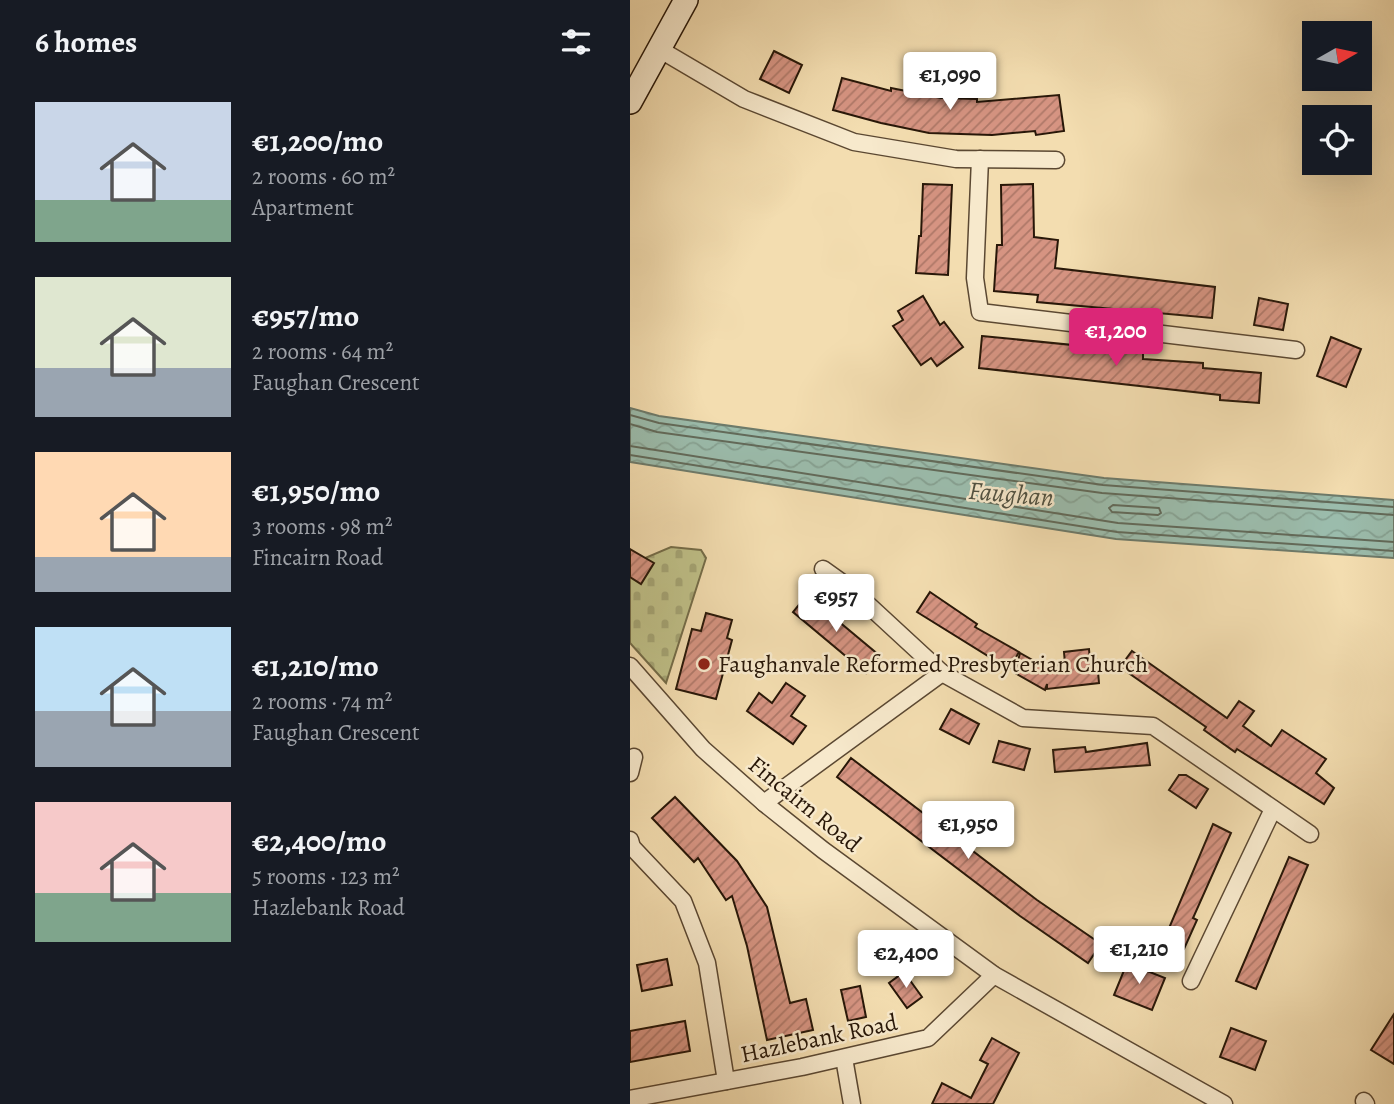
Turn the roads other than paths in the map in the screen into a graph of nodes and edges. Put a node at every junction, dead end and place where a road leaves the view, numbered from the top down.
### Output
1 (687, 0) edge
2 (659, 49) junction
3 (630, 102) edge
4 (980, 159) junction
5 (1056, 160) dead end
6 (1296, 350) dead end
7 (823, 569) dead end
8 (630, 666) edge
9 (942, 673) junction
10 (764, 803) junction
11 (1273, 809) junction
12 (1310, 834) dead end
13 (630, 839) edge
14 (994, 975) junction
15 (1191, 981) dead end
16 (844, 1058) junction
17 (726, 1082) junction
18 (630, 1099) edge
19 (852, 1104) edge
20 (1224, 1104) edge

1 - 2 street
2 - 3 street
2 - 4 street
4 - 5 street
4 - 6 street
7 - 9 street
8 - 10 street, Fincairn Road
9 - 10 street
9 - 11 street
10 - 14 street, Fincairn Road
11 - 12 street
11 - 15 street
13 - 17 street
14 - 16 street, Hazlebank Road
14 - 20 street, Fincairn Road
16 - 17 street, Hazlebank Road
16 - 19 street
17 - 18 street, Hazlebank Road

